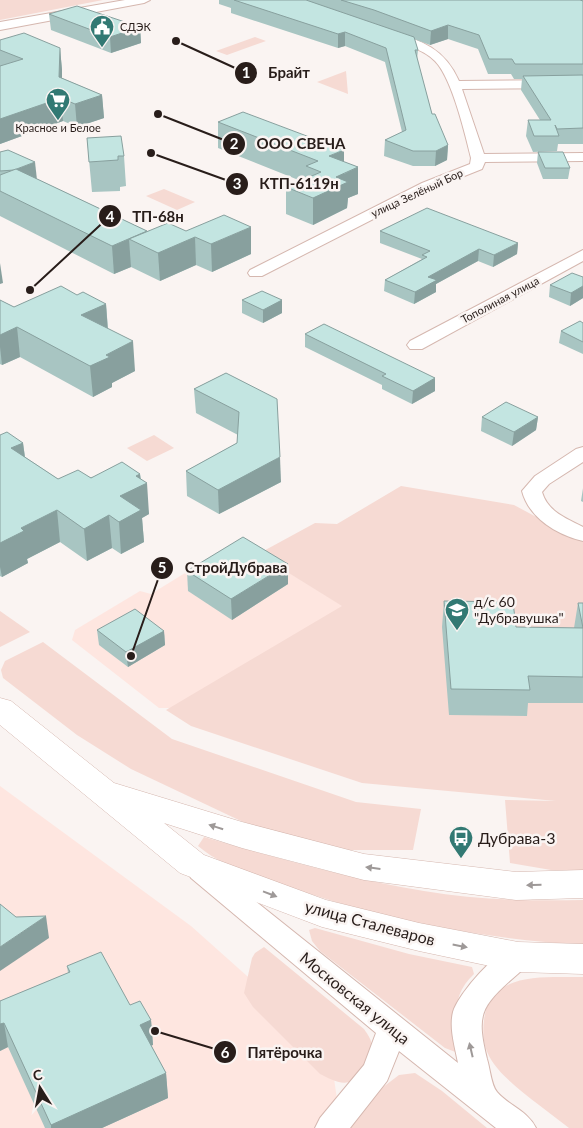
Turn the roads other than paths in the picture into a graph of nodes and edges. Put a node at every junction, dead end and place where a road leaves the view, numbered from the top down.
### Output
1 (144, 0) edge
2 (0, 26) edge
3 (374, 31) edge
4 (583, 84) edge
5 (454, 85) junction
6 (583, 157) edge
7 (478, 158) junction
8 (583, 255) edge
9 (256, 273) dead end
10 (416, 345) dead end
11 (583, 453) edge
12 (583, 535) edge
13 (0, 709) edge
14 (100, 790) junction
15 (192, 864) junction
16 (583, 884) edge
17 (518, 957) junction
18 (583, 959) edge
19 (392, 1029) junction
20 (482, 1097) junction
21 (331, 1128) edge
22 (520, 1128) edge

1 - 2 street
3 - 5 street
4 - 5 street
5 - 7 street
6 - 7 street, улица Зелёный Бор
7 - 9 street, улица Зелёный Бор
8 - 10 street, Тополиная улица
11 - 12 street
13 - 14 main road, улица Сталеваров
14 - 15 main road, улица Сталеваров
16 -> 14 main road, улица Сталеваров
15 -> 17 main road, улица Сталеваров
15 - 19 street, Московская улица
17 - 18 main road, улица Сталеваров
20 -> 17 street
19 - 20 street, Московская улица
19 - 21 street
20 - 22 street, Московская улица

